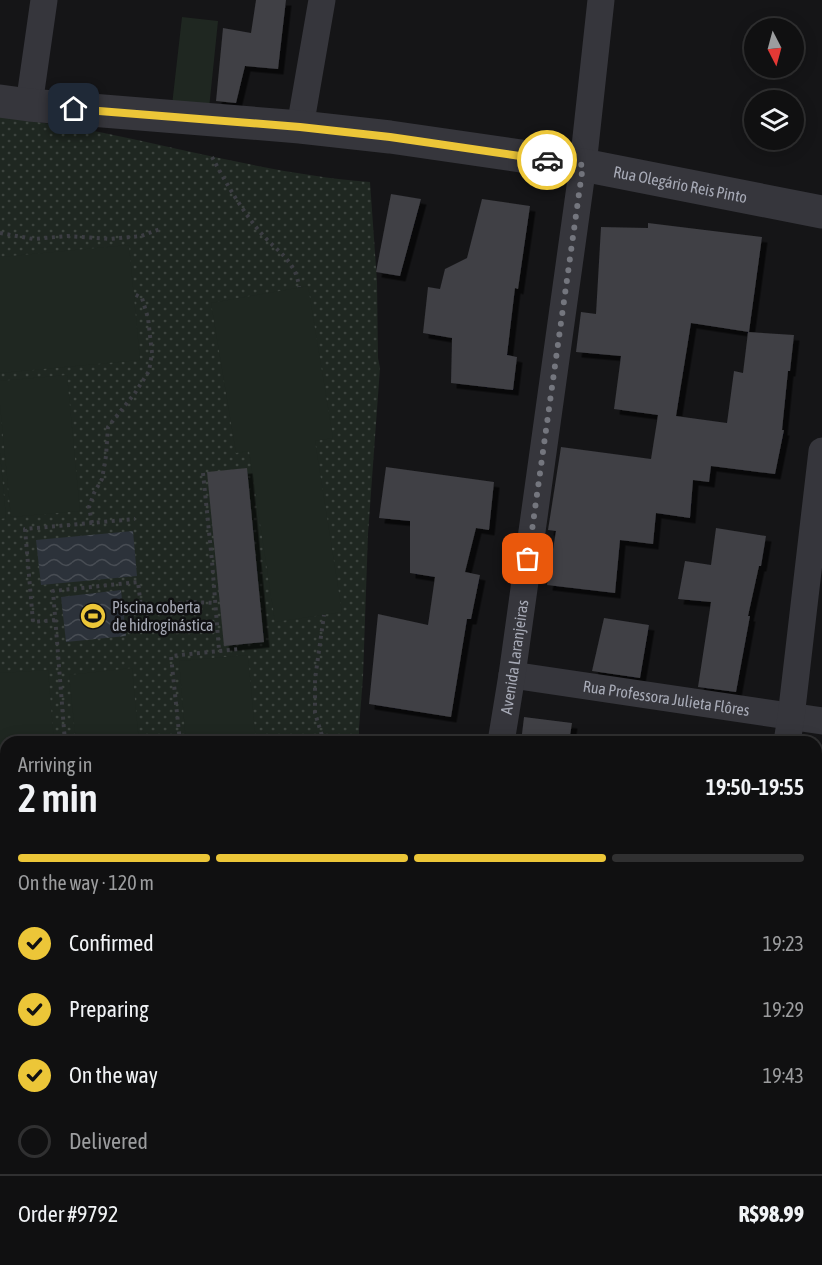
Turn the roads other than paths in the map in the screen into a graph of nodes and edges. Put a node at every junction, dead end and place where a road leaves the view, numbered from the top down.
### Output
1 (44, 0) edge
2 (322, 0) edge
3 (602, 0) edge
4 (15, 103) edge
5 (300, 127) junction
6 (583, 165) junction
7 (822, 212) edge
8 (822, 451) edge
9 (512, 675) junction
10 (822, 721) edge
11 (789, 730) edge
12 (502, 736) edge

1 - 4 street
2 - 5 street
3 - 6 street, Avenida Laranjeiras
4 - 5 street, Rua Olegário Reis Pinto
5 - 6 street, Rua Olegário Reis Pinto
6 - 7 street, Rua Olegário Reis Pinto
6 - 9 street, Avenida Laranjeiras
8 - 11 street
9 - 11 street, Rua Professora Julieta Flôres
9 - 12 street, Avenida Laranjeiras
10 - 11 street, Rua Professora Julieta Flôres

